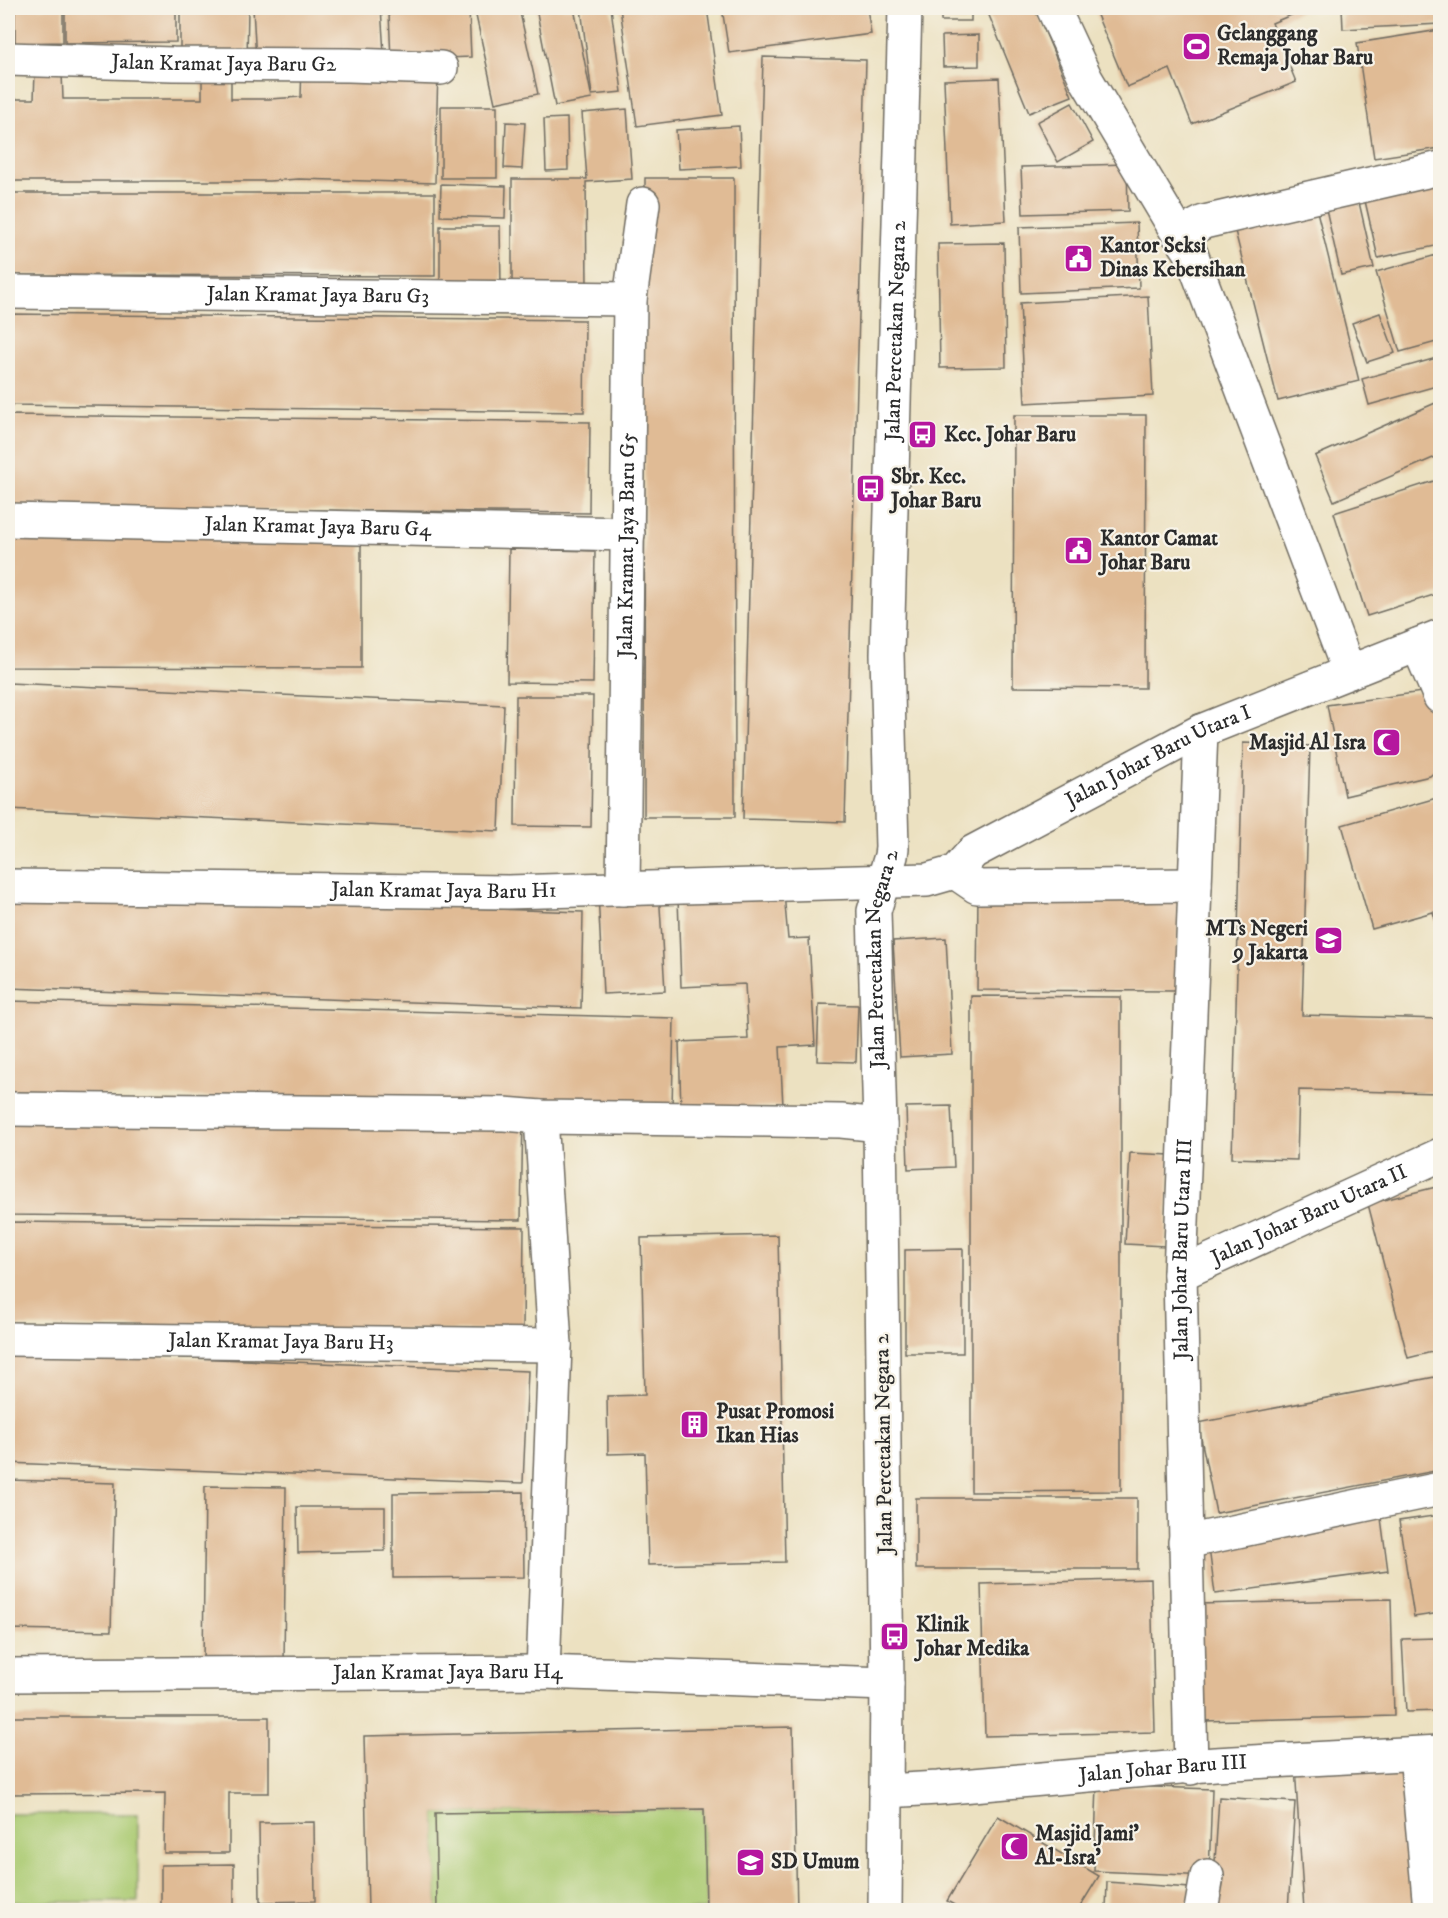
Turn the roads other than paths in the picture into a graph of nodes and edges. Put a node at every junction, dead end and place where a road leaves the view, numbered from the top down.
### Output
1 (905, 8) edge
2 (1053, 8) edge
3 (8, 59) edge
4 (441, 68) dead end
5 (1440, 168) edge
6 (643, 204) dead end
7 (1179, 235) junction
8 (8, 292) edge
9 (630, 299) junction
10 (8, 520) edge
11 (628, 534) junction
12 (1429, 641) edge
13 (1349, 672) junction
14 (1440, 697) edge
15 (1201, 731) junction
16 (955, 872) junction
17 (883, 882) junction
18 (1195, 885) junction
19 (8, 886) edge
20 (623, 889) junction
21 (8, 1109) edge
22 (541, 1117) junction
23 (880, 1125) junction
24 (1440, 1155) edge
25 (1180, 1274) junction
26 (8, 1339) edge
27 (555, 1345) junction
28 (1440, 1489) edge
29 (1185, 1542) junction
30 (543, 1672) junction
31 (8, 1675) edge
32 (887, 1684) junction
33 (1428, 1753) edge
34 (1191, 1768) junction
35 (886, 1791) junction
36 (1207, 1876) dead end
37 (1429, 1898) dead end
38 (885, 1911) edge
39 (1201, 1911) edge

1 - 17 street, Jalan Percetakan Negara 2
2 - 7 street
3 - 4 street, Jalan Kramat Jaya Baru G2
5 - 7 street
6 - 9 street, Jalan Kramat Jaya Baru G5
7 - 13 street
8 - 9 street, Jalan Kramat Jaya Baru G3
9 - 11 street, Jalan Kramat Jaya Baru G5
10 - 11 street, Jalan Kramat Jaya Baru G4
11 - 20 street, Jalan Kramat Jaya Baru G5
12 - 13 street, Jalan Johar Baru Utara I
12 - 14 street
13 - 15 street, Jalan Johar Baru Utara I
15 - 16 street, Jalan Johar Baru Utara I
15 - 18 street, Jalan Johar Baru Utara III
16 - 17 street
16 - 18 street
17 - 20 street, Jalan Kramat Jaya Baru H1
17 - 23 street, Jalan Percetakan Negara 2
18 - 25 street, Jalan Johar Baru Utara III
19 - 20 street, Jalan Kramat Jaya Baru H1
21 - 22 street
22 - 23 street
22 - 27 street
23 - 32 street, Jalan Percetakan Negara 2
24 - 25 street, Jalan Johar Baru Utara II
25 - 29 street, Jalan Johar Baru Utara III
26 - 27 street, Jalan Kramat Jaya Baru H3
27 - 30 street
28 - 29 street
29 - 34 street, Jalan Johar Baru Utara III
30 - 31 street, Jalan Kramat Jaya Baru H4
30 - 32 street, Jalan Kramat Jaya Baru H4
32 - 35 street, Jalan Percetakan Negara 2
33 - 34 street, Jalan Johar Baru III
33 - 37 street
34 - 35 street, Jalan Johar Baru III
35 - 38 street, Jalan Percetakan Negara 2
36 - 39 street

